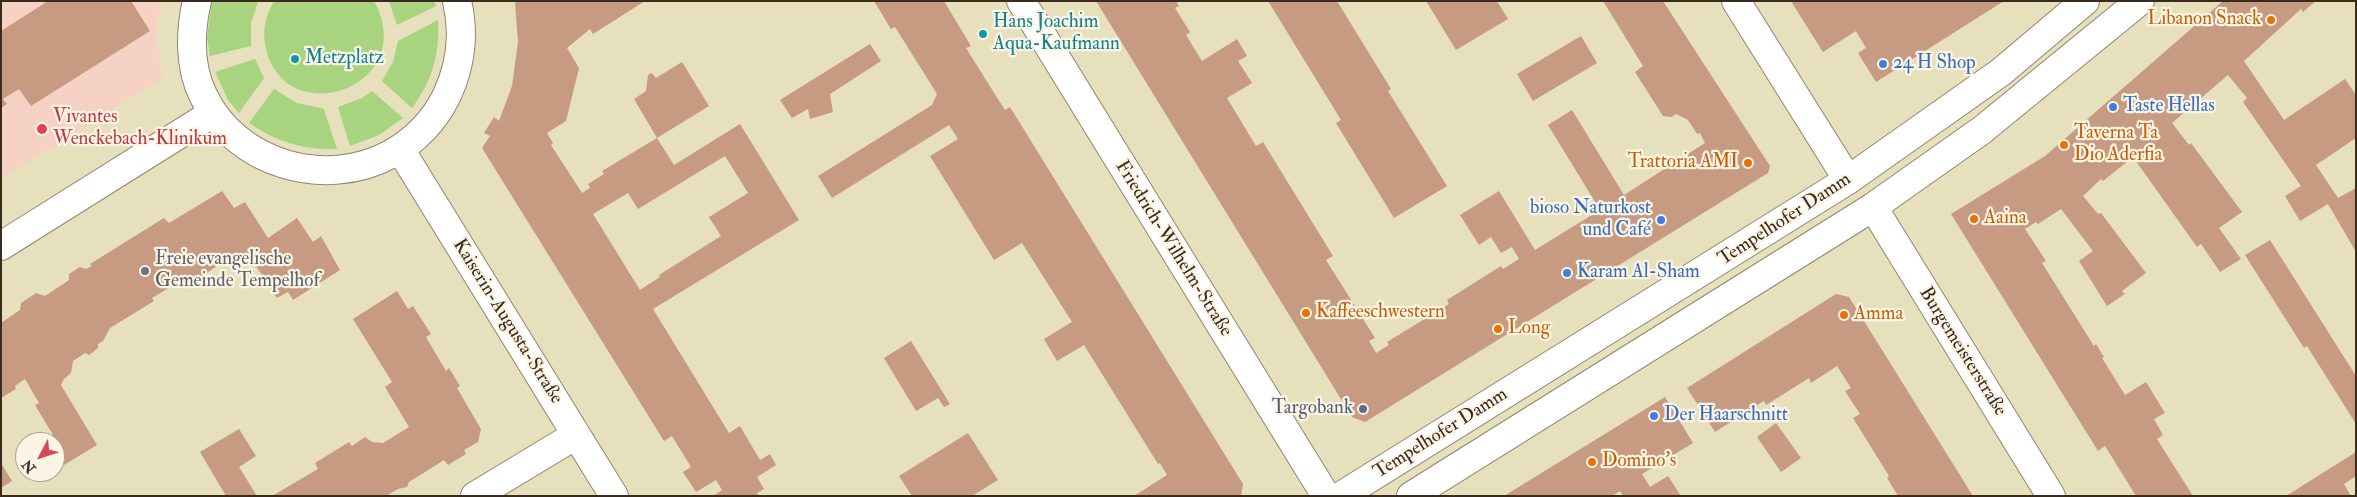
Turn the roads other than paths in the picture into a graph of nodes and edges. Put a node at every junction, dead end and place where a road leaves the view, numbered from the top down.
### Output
1 (197, 1) edge
2 (457, 1) edge
3 (1021, 1) edge
4 (1736, 1) edge
5 (2085, 1) edge
6 (2140, 1) edge
7 (213, 113) junction
8 (400, 148) junction
9 (1848, 180) junction
10 (1873, 207) junction
11 (1, 246) edge
12 (576, 435) junction
13 (475, 496) edge
14 (614, 496) edge
15 (1326, 496) edge
16 (1341, 496) edge
17 (1411, 496) edge
18 (2051, 496) edge

1 - 7 street
2 - 8 street
3 - 15 street, Friedrich-Wilhelm-Straße
4 - 9 street
5 - 9 street, Tempelhofer Damm
6 - 10 street, Tempelhofer Damm
7 - 8 street
7 - 11 street
8 - 12 street, Kaiserin-Augusta-Straße
9 - 16 street, Tempelhofer Damm
10 - 17 street, Tempelhofer Damm
10 - 18 street, Burgemeisterstraße
12 - 13 street
12 - 14 street, Kaiserin-Augusta-Straße

